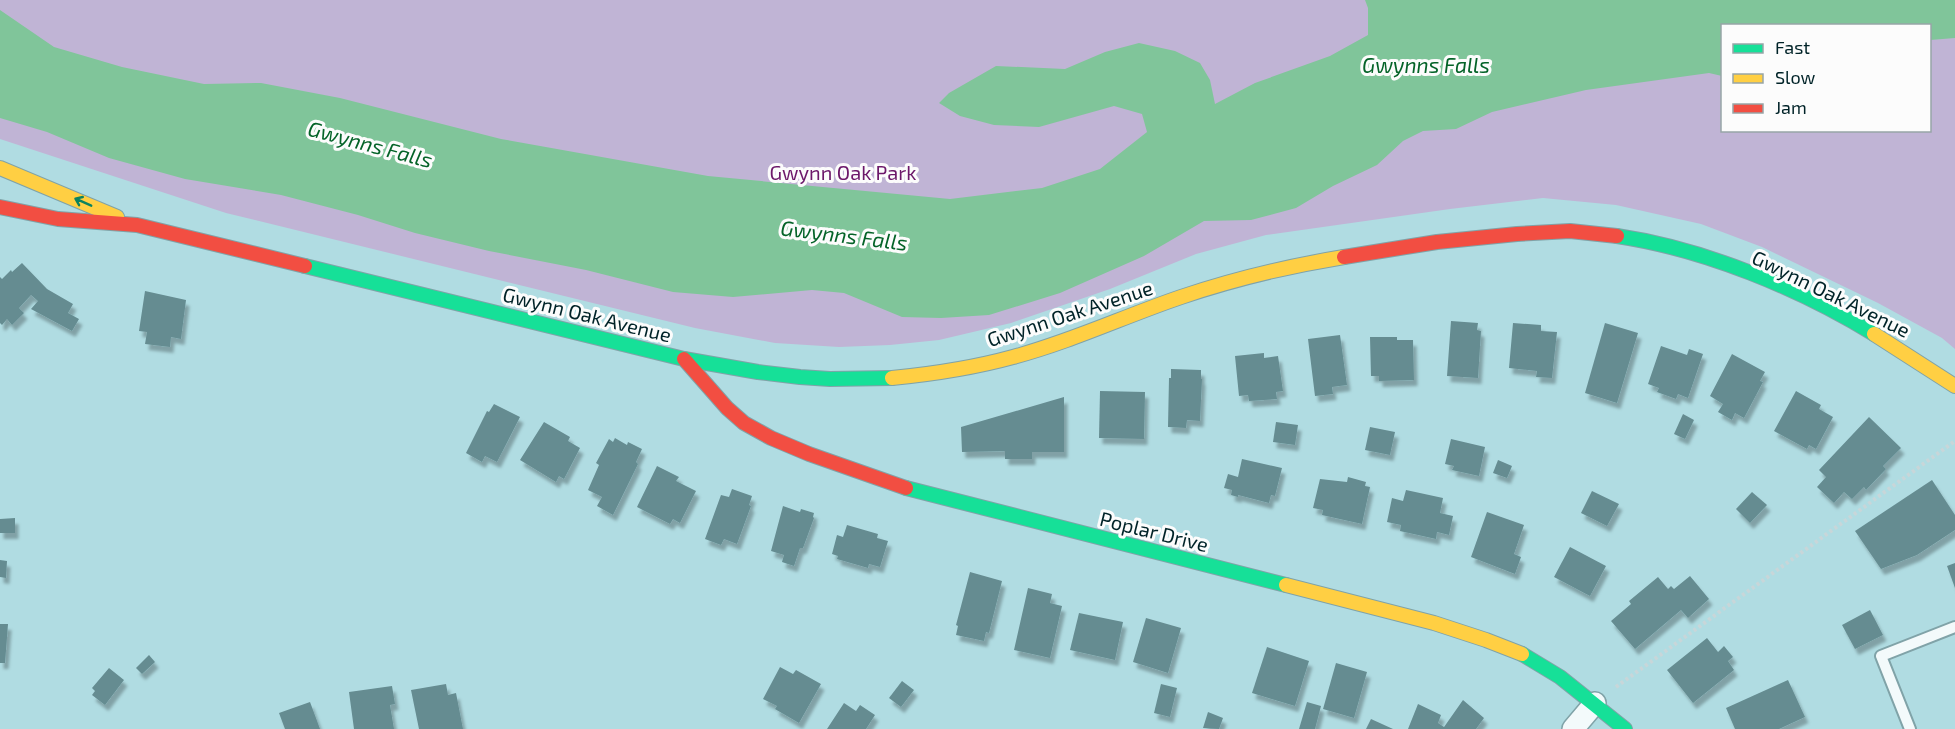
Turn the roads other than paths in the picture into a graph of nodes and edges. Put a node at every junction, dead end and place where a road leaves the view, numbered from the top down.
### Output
1 (0, 168) edge
2 (0, 207) edge
3 (137, 225) junction
4 (684, 359) junction
5 (1955, 386) edge
6 (1955, 627) edge
7 (1594, 703) junction
8 (1573, 729) edge
9 (1625, 729) edge
10 (1910, 729) edge

3 -> 1 main road, Gwynn Oak Avenue
2 - 3 main road, Gwynn Oak Avenue
3 - 4 main road, Gwynn Oak Avenue
4 - 5 main road, Gwynn Oak Avenue
4 - 7 main road, Poplar Drive
6 - 10 lane
7 - 8 street
7 - 9 main road, Poplar Drive

